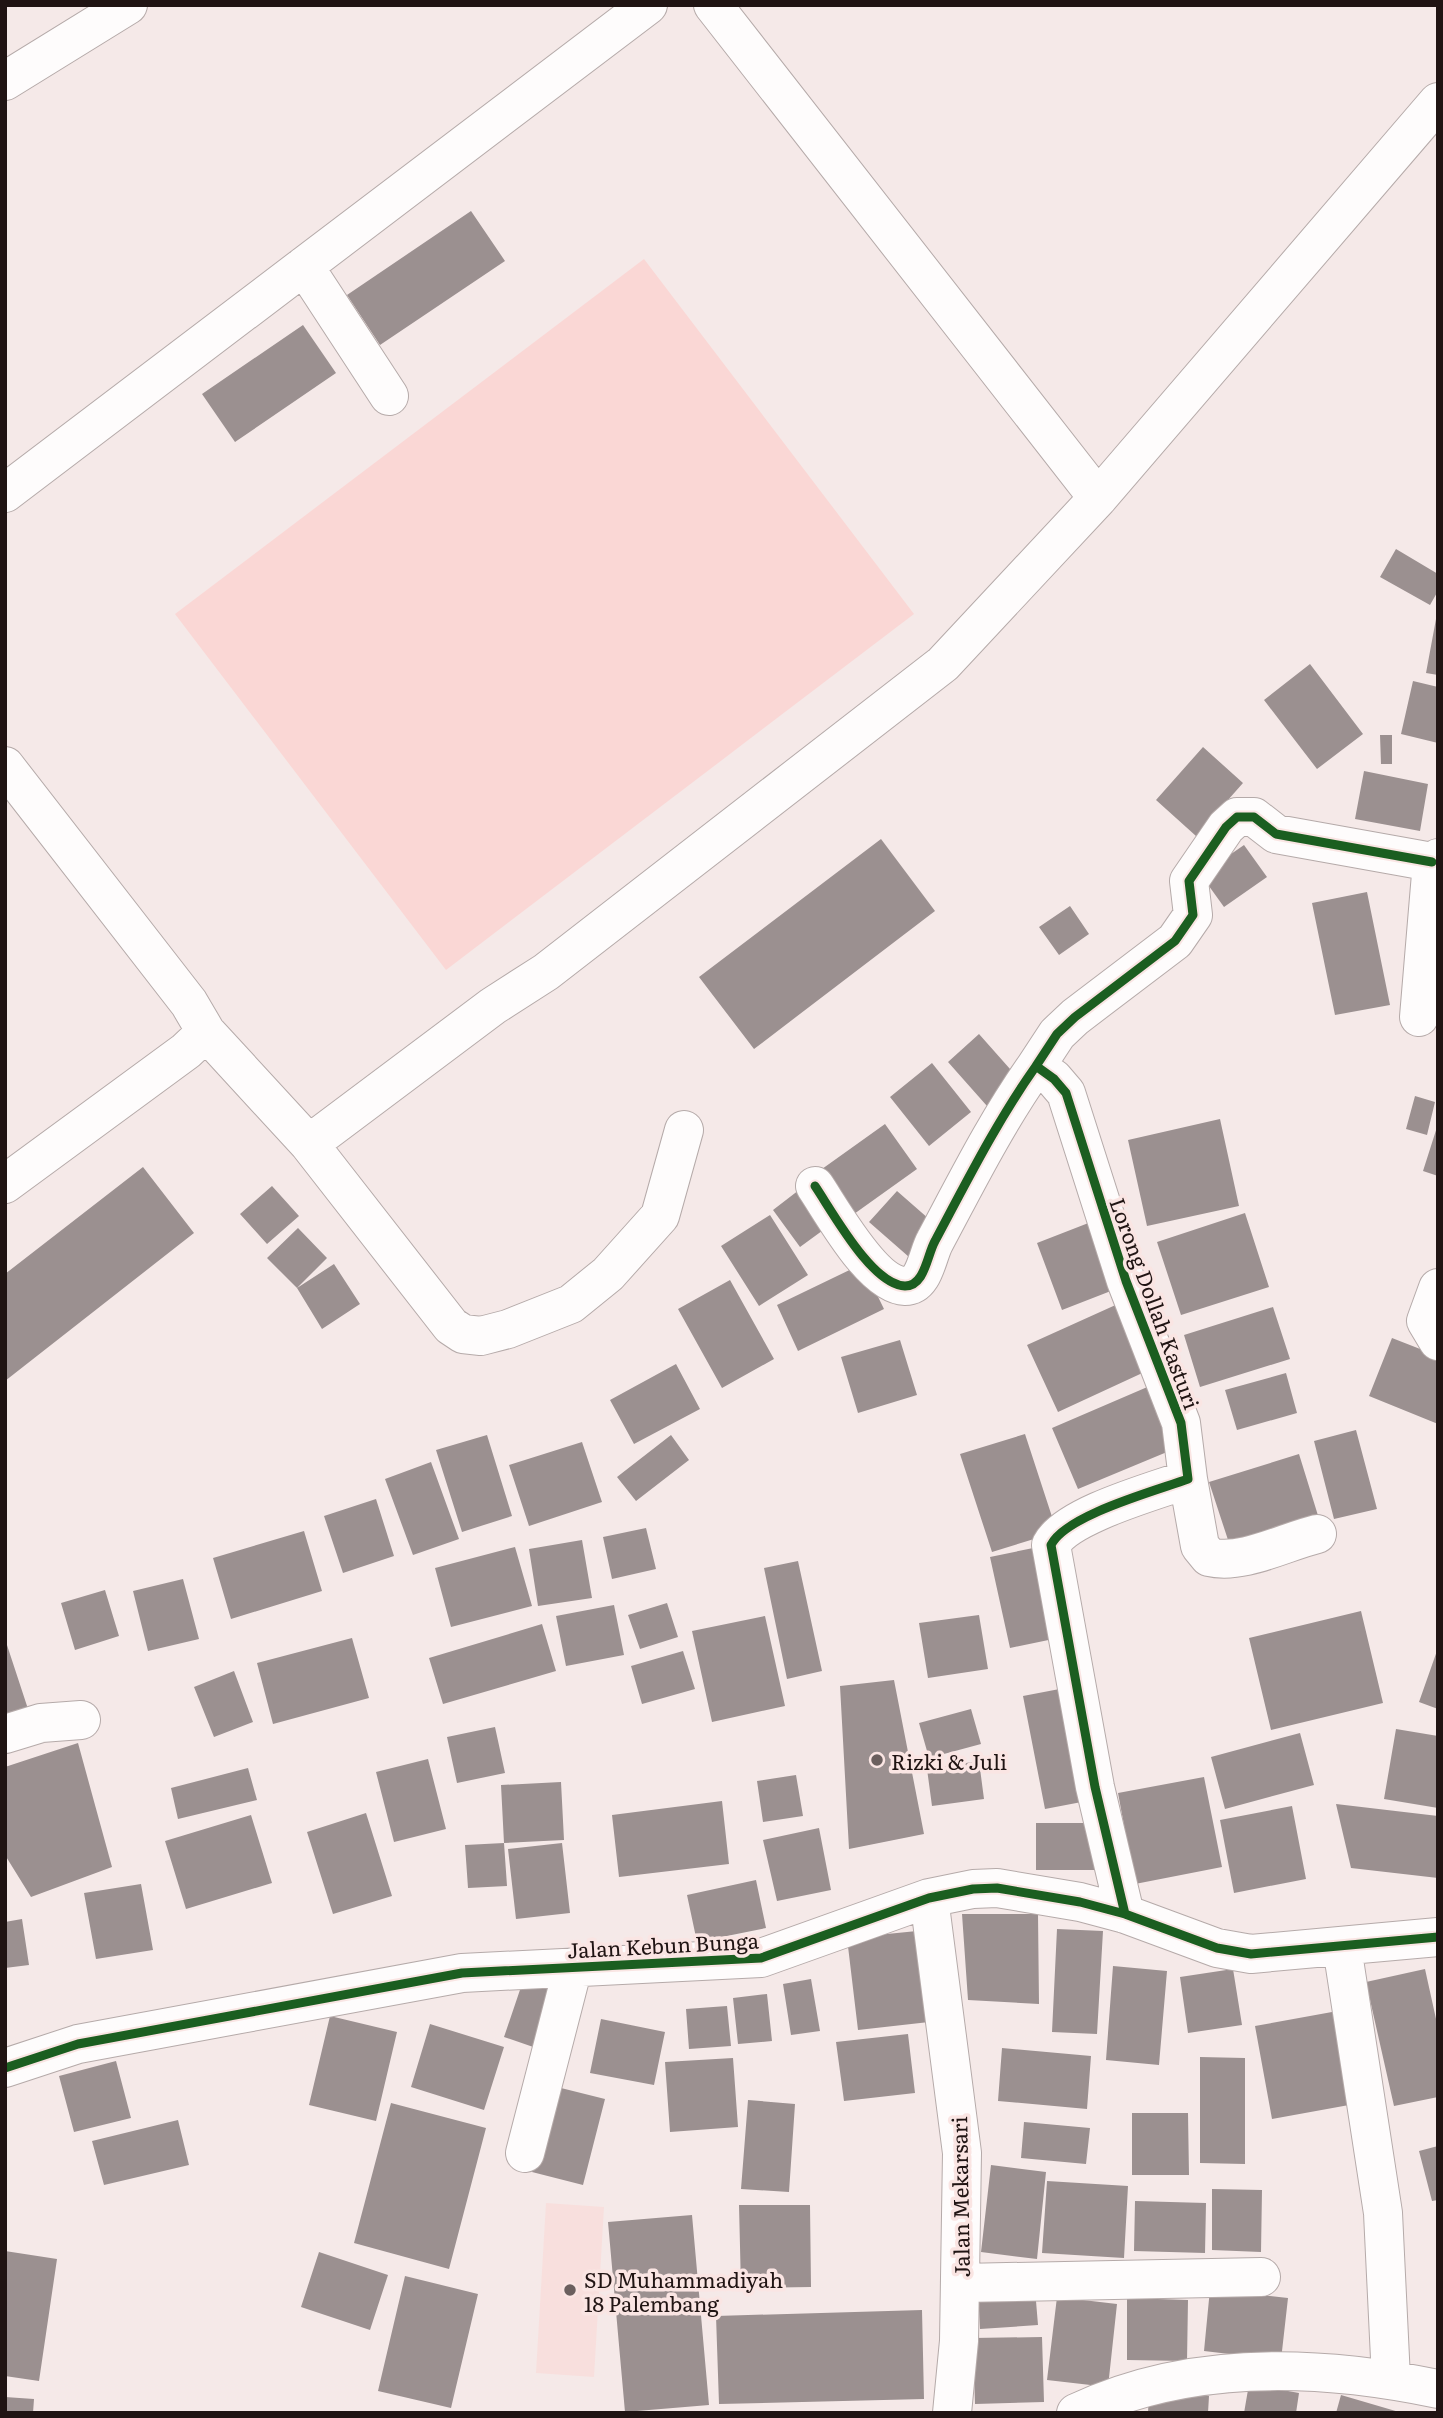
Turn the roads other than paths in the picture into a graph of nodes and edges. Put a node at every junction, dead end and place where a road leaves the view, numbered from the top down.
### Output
1 (128, 5) edge
2 (648, 5) edge
3 (713, 5) edge
4 (5, 80) edge
5 (1438, 102) edge
6 (304, 266) junction
7 (389, 396) dead end
8 (5, 492) edge
9 (1098, 498) junction
10 (5, 766) edge
11 (1435, 860) edge
12 (1419, 1017) dead end
13 (206, 1032) junction
14 (1036, 1066) junction
15 (684, 1130) dead end
16 (309, 1144) junction
17 (5, 1184) edge
18 (815, 1186) dead end
19 (1438, 1288) edge
20 (1438, 1341) edge
21 (1188, 1479) junction
22 (1317, 1534) dead end
23 (81, 1720) dead end
24 (5, 1734) edge
25 (929, 1898) junction
26 (1125, 1914) junction
27 (1438, 1937) edge
28 (1342, 1947) junction
29 (573, 1967) junction
30 (5, 2068) edge
31 (525, 2152) dead end
32 (1261, 2277) dead end
33 (962, 2283) junction
34 (1391, 2379) junction
35 (1438, 2389) edge
36 (952, 2413) edge
37 (1076, 2413) edge

1 - 4 street
2 - 6 street
3 - 9 street
5 - 9 street
6 - 7 street
6 - 8 street
9 - 16 street
10 - 13 street
11 - 12 street
11 - 14 street
13 - 16 street
13 - 17 street
14 - 18 street
14 - 21 street, Lorong Dollah Kasturi
15 - 16 street
19 - 20 street
21 - 22 street, Lorong Dollah Kasturi
21 - 26 street
23 - 24 street
25 - 26 street, Jalan Kebun Bunga
25 - 29 street, Jalan Kebun Bunga
25 - 33 street, Jalan Mekarsari
26 - 28 street, Jalan Kebun Bunga
27 - 28 street, Jalan Kebun Bunga
28 - 34 street
29 - 30 street, Jalan Kebun Bunga
29 - 31 street
32 - 33 street
33 - 36 street, Jalan Mekarsari
34 - 35 street
34 - 37 street

